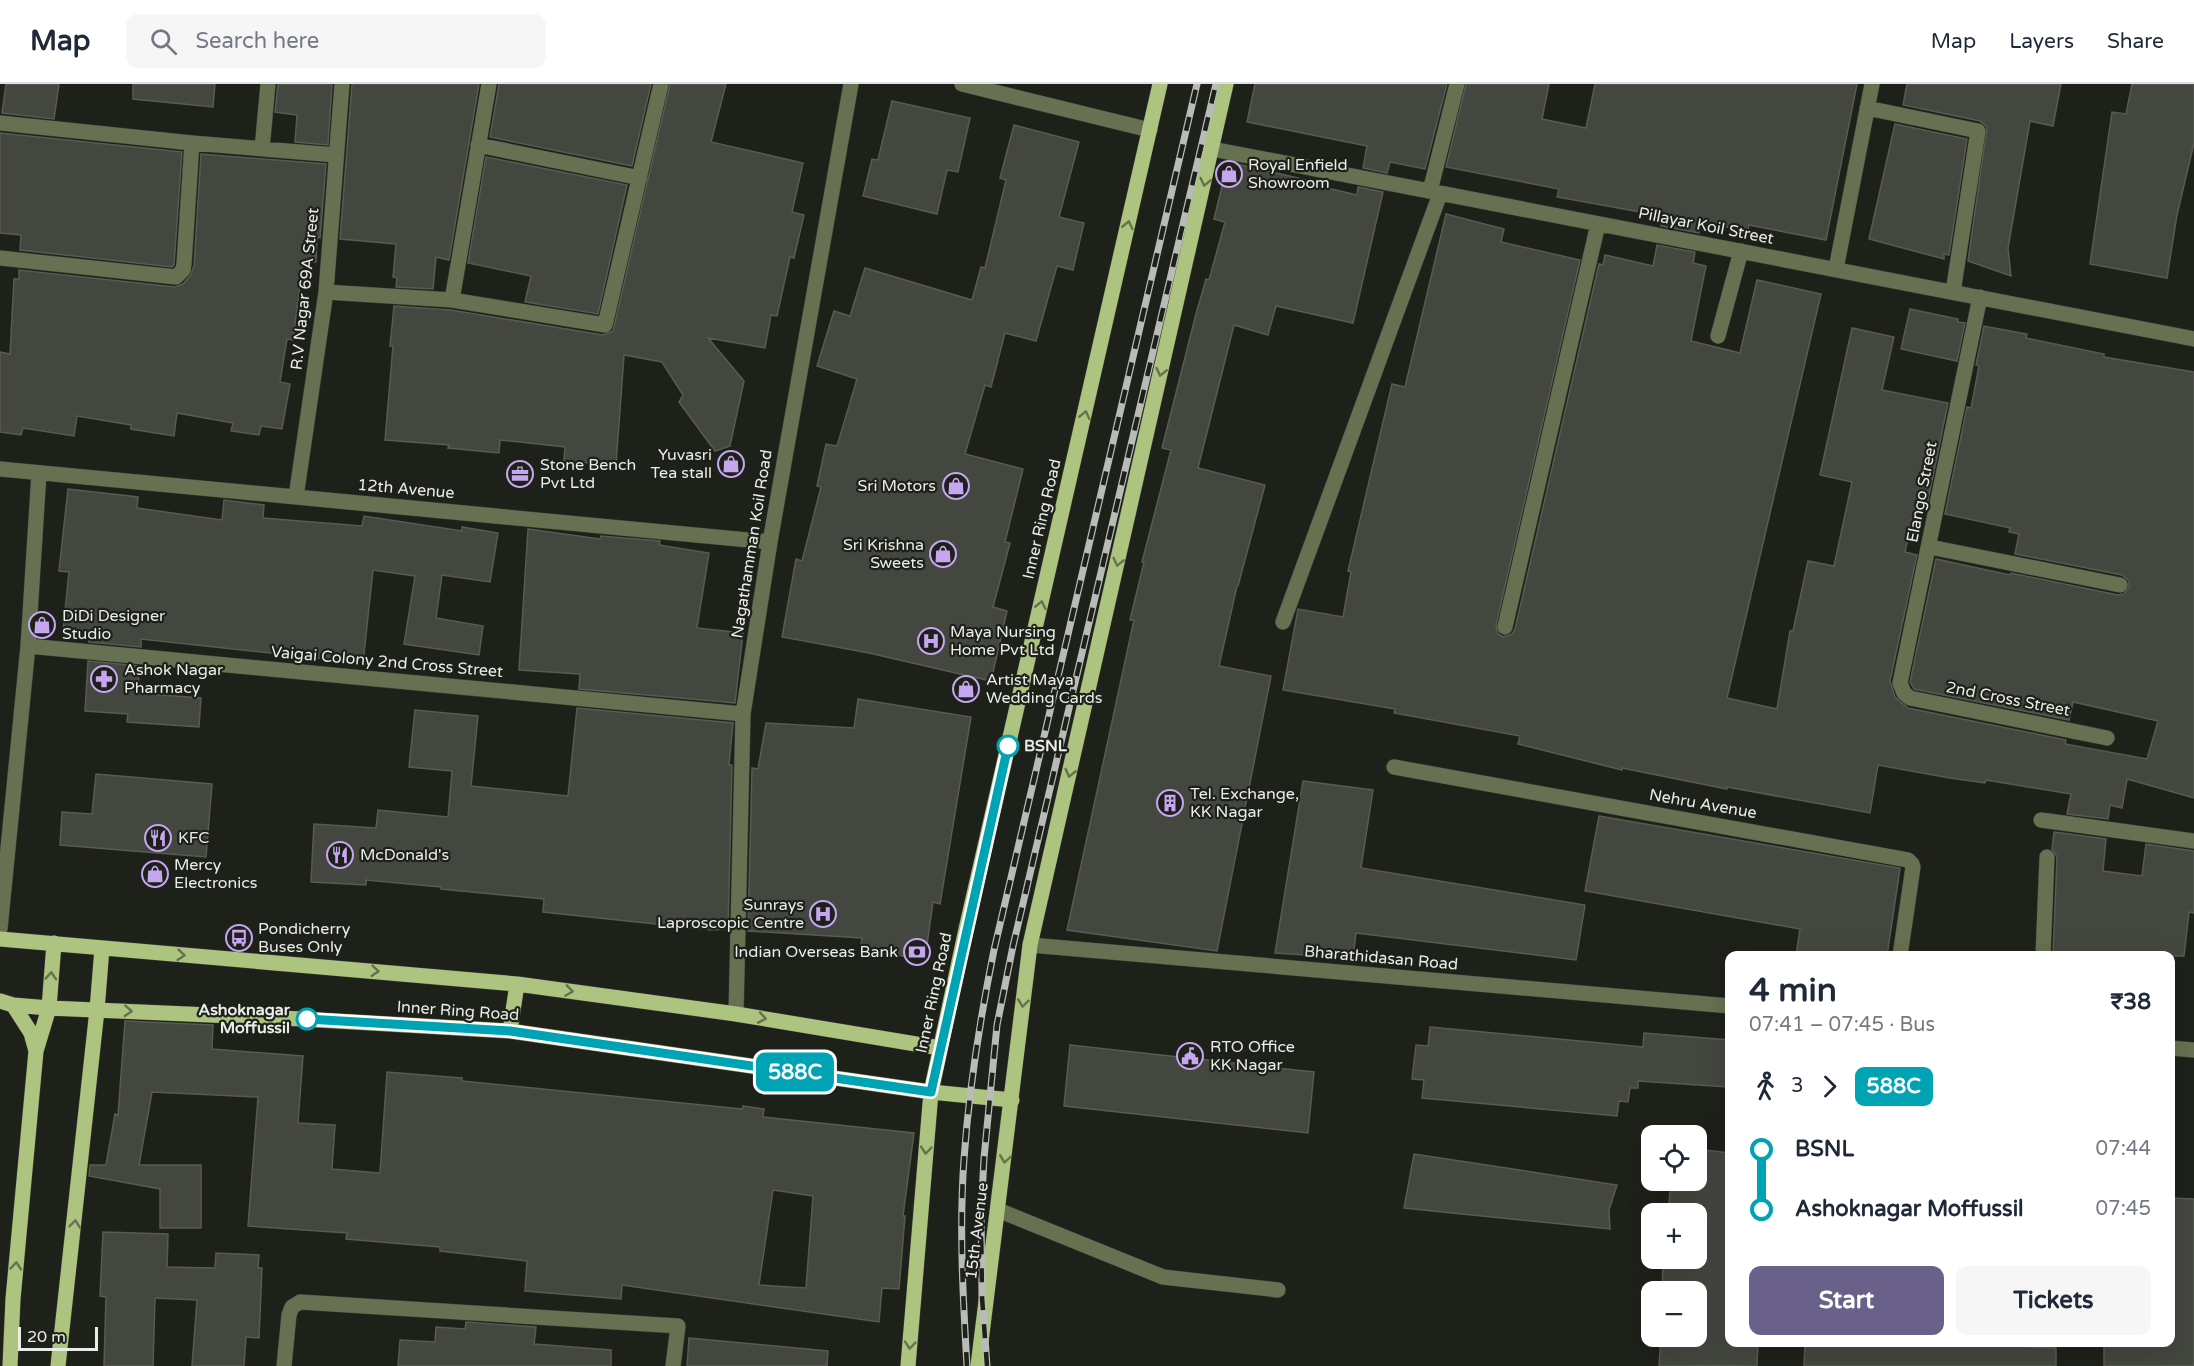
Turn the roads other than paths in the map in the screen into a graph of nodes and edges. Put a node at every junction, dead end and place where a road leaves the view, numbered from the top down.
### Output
1 (268, 84) edge
2 (342, 84) edge
3 (489, 84) edge
4 (661, 84) edge
5 (850, 84) edge
6 (962, 84) edge
7 (1161, 84) edge
8 (1226, 84) edge
9 (1457, 84) edge
10 (1872, 84) edge
11 (1867, 108) junction
12 (0, 123) edge
13 (1150, 130) junction
14 (192, 143) junction
15 (478, 145) junction
16 (262, 149) junction
17 (1212, 149) junction
18 (336, 155) junction
19 (640, 178) junction
20 (1435, 192) junction
21 (1598, 224) junction
22 (1741, 251) junction
23 (0, 258) edge
24 (1836, 269) junction
25 (326, 292) junction
26 (1953, 292) junction
27 (1980, 297) junction
28 (452, 300) junction
29 (1718, 336) dead end
30 (2194, 339) edge
31 (0, 470) edge
32 (39, 473) junction
33 (296, 496) junction
34 (770, 542) junction
35 (1930, 547) junction
36 (2120, 585) dead end
37 (1283, 622) dead end
38 (1505, 627) dead end
39 (28, 646) junction
40 (1904, 693) joint
41 (743, 714) junction
42 (2107, 738) dead end
43 (1394, 767) dead end
44 (2041, 820) dead end
45 (2194, 841) edge
46 (2047, 856) dead end
47 (0, 929) edge
48 (0, 939) edge
49 (54, 943) junction
50 (1030, 945) junction
51 (102, 948) junction
52 (1901, 951) edge
53 (2043, 951) edge
54 (516, 984) junction
55 (6, 1003) edge
56 (1725, 1006) edge
57 (49, 1008) junction
58 (98, 1010) junction
59 (736, 1014) junction
60 (510, 1031) junction
61 (940, 1048) junction
62 (2175, 1048) edge
63 (2194, 1050) edge
64 (36, 1051) junction
65 (931, 1092) junction
66 (1012, 1100) junction
67 (998, 1210) junction
68 (1278, 1290) dead end
69 (7, 1298) edge
70 (10, 1366) edge
71 (58, 1366) edge
72 (284, 1366) edge
73 (674, 1366) edge
74 (908, 1366) edge
75 (978, 1366) edge

1 - 16 street
2 - 18 street, R.V Nagar 69A Street
3 - 15 street
4 - 19 street
5 - 34 street, Nagathamman Koil Road
6 - 13 street
7 - 13 main road, Inner Ring Road
8 - 17 main road
9 - 20 street
10 - 11 street
11 - 24 street
11 - 26 street
12 - 14 street
61 -> 13 main road, Inner Ring Road
14 - 16 street
14 - 23 street
15 - 19 street
15 - 28 street
16 - 18 street
17 - 20 street, Pillayar Koil Street
17 -> 50 main road
18 - 25 street, R.V Nagar 69A Street
19 - 28 street
20 - 21 street, Pillayar Koil Street
20 - 37 street
21 - 22 street, Pillayar Koil Street
21 - 38 street
22 - 24 street, Pillayar Koil Street
22 - 29 street
24 - 26 street, Pillayar Koil Street
25 - 28 street
25 - 33 street, R.V Nagar 69A Street
26 - 27 street, Pillayar Koil Street
27 - 30 street, Pillayar Koil Street
27 - 35 street, Elango Street
31 - 32 street, 12th Avenue
32 - 33 street, 12th Avenue
32 - 39 street
33 - 34 street, 12th Avenue
34 - 41 street, Nagathamman Koil Road
35 - 36 street
35 - 40 street, Elango Street
39 - 41 street, Vaigai Colony 2nd Cross Street
39 - 47 street
40 - 42 street, 2nd Cross Street
41 - 59 street, Nagathamman Koil Road
43 - 52 street, Nehru Avenue
44 - 45 street
46 - 53 street
48 - 49 main road
49 - 51 main road
57 -> 49 main road
50 - 56 street, Bharathidasan Road
50 -> 66 main road
51 -> 54 main road
51 - 58 main road
54 -> 59 main road
54 - 60 main road
55 - 57 main road, Inner Ring Road
55 - 64 main road
57 - 58 main road, Inner Ring Road
57 - 64 main road
58 -> 60 main road, Inner Ring Road
71 -> 58 main road
59 -> 61 main road
60 - 65 main road, Inner Ring Road
61 - 65 main road, Inner Ring Road
62 - 63 street
69 -> 64 main road
65 - 66 main road
65 -> 74 main road
66 -> 67 main road, 15th Avenue
67 - 68 street
67 - 75 main road, 15th Avenue
69 - 70 main road
72 - 73 street

